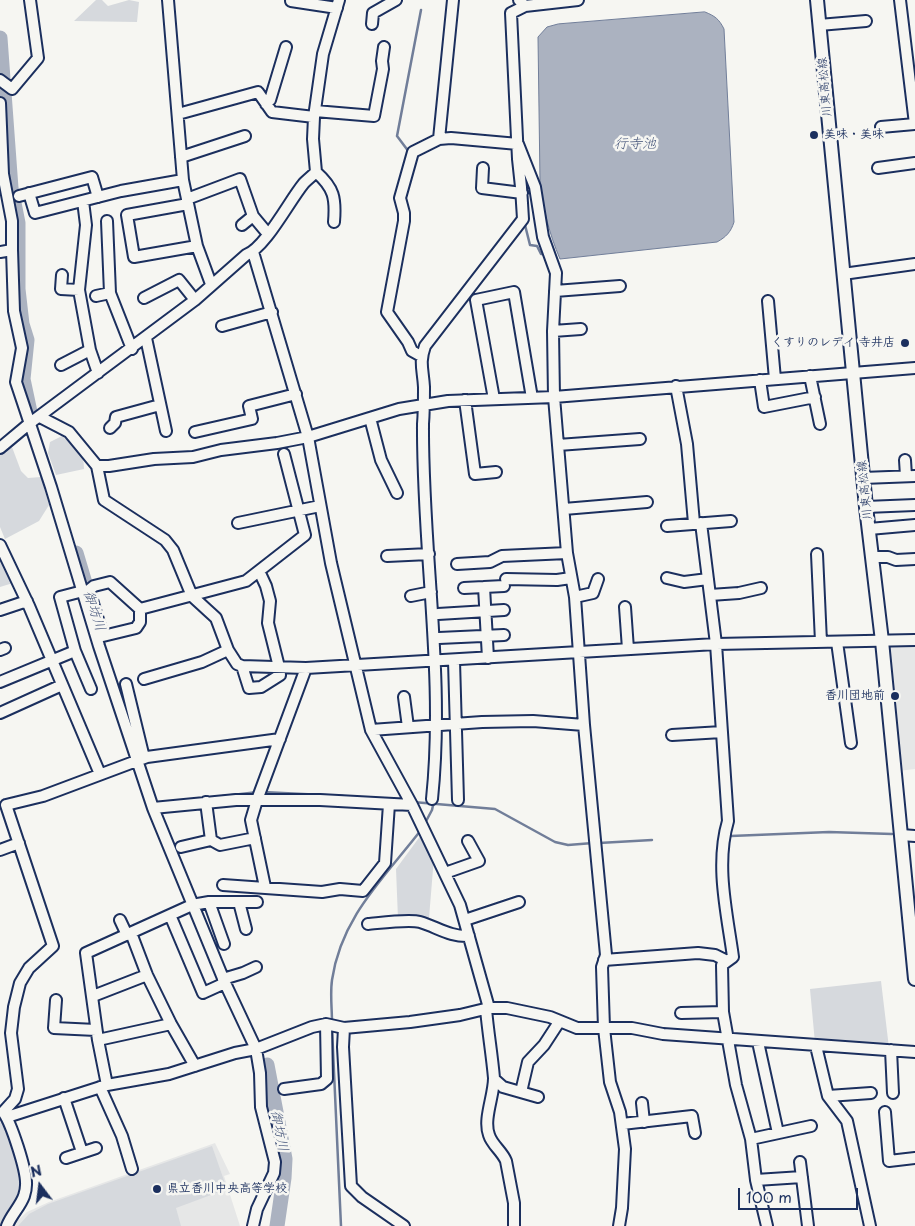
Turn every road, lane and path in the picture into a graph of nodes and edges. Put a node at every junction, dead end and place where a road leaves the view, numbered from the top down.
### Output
1 (30, 0) edge
2 (168, 0) edge
3 (396, 0) edge
4 (453, 0) edge
5 (578, 0) edge
6 (817, 0) edge
7 (900, 0) edge
8 (291, 1) edge
9 (557, 1) edge
10 (522, 3) edge
11 (338, 4) edge
12 (866, 21) dead end
13 (372, 24) dead end
14 (819, 25) junction
15 (286, 47) dead end
16 (384, 47) dead end
17 (2, 81) edge
18 (0, 103) edge
19 (266, 104) junction
20 (913, 104) edge
21 (178, 114) junction
22 (315, 114) junction
23 (915, 124) edge
24 (881, 127) dead end
25 (245, 136) dead end
26 (438, 140) junction
27 (518, 144) junction
28 (1, 146) edge
29 (181, 157) junction
30 (915, 164) edge
31 (483, 168) dead end
32 (878, 168) dead end
33 (316, 172) junction
34 (183, 180) junction
35 (30, 193) junction
36 (522, 193) junction
37 (18, 196) dead end
38 (98, 197) junction
39 (83, 201) junction
40 (187, 202) junction
41 (5, 211) edge
42 (253, 216) junction
43 (107, 221) dead end
44 (334, 222) dead end
45 (242, 225) dead end
46 (268, 234) junction
47 (197, 246) junction
48 (12, 250) junction
49 (0, 252) edge
50 (253, 252) junction
51 (915, 264) edge
52 (843, 274) junction
53 (62, 275) dead end
54 (212, 284) junction
55 (620, 286) dead end
56 (79, 290) junction
57 (555, 291) junction
58 (110, 293) junction
59 (96, 296) dead end
60 (144, 298) dead end
61 (195, 300) junction
62 (768, 301) dead end
63 (272, 312) junction
64 (222, 326) dead end
65 (581, 329) dead end
66 (553, 330) junction
67 (146, 338) junction
68 (132, 349) junction
69 (90, 350) junction
70 (421, 356) junction
71 (61, 365) dead end
72 (915, 368) edge
73 (98, 373) junction
74 (853, 373) junction
75 (810, 376) junction
76 (774, 379) junction
77 (760, 380) junction
78 (676, 386) junction
79 (296, 394) junction
80 (554, 397) junction
81 (815, 397) junction
82 (532, 398) junction
83 (494, 399) junction
84 (465, 400) junction
85 (424, 404) junction
86 (160, 405) junction
87 (40, 417) junction
88 (370, 418) junction
89 (30, 423) junction
90 (820, 424) dead end
91 (110, 428) dead end
92 (166, 431) dead end
93 (195, 432) dead end
94 (308, 438) junction
95 (640, 439) dead end
96 (558, 446) junction
97 (0, 448) edge
98 (284, 454) dead end
99 (905, 460) dead end
100 (97, 466) junction
101 (496, 472) dead end
102 (910, 476) edge
103 (863, 478) junction
104 (396, 493) dead end
105 (647, 502) dead end
106 (915, 505) edge
107 (320, 506) junction
108 (866, 507) junction
109 (298, 509) junction
110 (564, 509) junction
111 (731, 521) dead end
112 (238, 523) dead end
113 (698, 523) junction
114 (915, 525) edge
115 (667, 526) dead end
116 (869, 529) junction
117 (0, 545) edge
118 (567, 553) junction
119 (429, 554) junction
120 (817, 554) dead end
121 (388, 556) dead end
122 (872, 557) junction
123 (915, 559) edge
124 (458, 564) dead end
125 (259, 571) junction
126 (571, 578) junction
127 (667, 578) dead end
128 (598, 579) dead end
129 (708, 579) junction
130 (484, 587) junction
131 (464, 588) dead end
132 (760, 588) dead end
133 (83, 591) junction
134 (431, 592) junction
135 (710, 595) junction
136 (192, 596) junction
137 (411, 596) dead end
138 (575, 597) junction
139 (26, 601) junction
140 (625, 607) dead end
141 (140, 609) junction
142 (0, 610) edge
143 (504, 610) dead end
144 (486, 611) junction
145 (438, 614) dead end
146 (504, 635) dead end
147 (487, 636) junction
148 (439, 638) dead end
149 (915, 640) edge
150 (882, 641) junction
151 (821, 642) junction
152 (837, 642) junction
153 (716, 644) junction
154 (628, 649) junction
155 (228, 650) junction
156 (75, 651) junction
157 (578, 653) junction
158 (488, 658) junction
159 (52, 661) junction
160 (454, 661) junction
161 (434, 662) junction
162 (242, 666) junction
163 (355, 666) junction
164 (279, 667) junction
165 (306, 668) junction
166 (144, 679) dead end
167 (0, 682) edge
168 (126, 684) dead end
169 (62, 685) junction
170 (91, 689) dead end
171 (404, 697) dead end
172 (0, 712) edge
173 (456, 723) junction
174 (435, 724) junction
175 (584, 725) junction
176 (408, 727) junction
177 (371, 730) junction
178 (722, 732) junction
179 (672, 735) dead end
180 (280, 738) junction
181 (851, 742) dead end
182 (140, 758) junction
183 (100, 774) junction
184 (432, 799) dead end
185 (257, 800) junction
186 (458, 800) dead end
187 (206, 802) junction
188 (389, 804) junction
189 (412, 805) junction
190 (3, 806) edge
191 (153, 808) junction
192 (900, 835) junction
193 (915, 836) edge
194 (255, 838) junction
195 (211, 840) junction
196 (468, 841) dead end
197 (19, 843) junction
198 (180, 847) dead end
199 (0, 850) edge
200 (445, 873) junction
201 (223, 885) dead end
202 (264, 887) junction
203 (209, 902) junction
204 (239, 902) junction
205 (257, 902) dead end
206 (519, 902) dead end
207 (192, 905) junction
208 (170, 915) junction
209 (120, 920) dead end
210 (465, 920) junction
211 (368, 924) dead end
212 (246, 929) dead end
213 (129, 934) junction
214 (469, 936) junction
215 (224, 944) dead end
216 (604, 960) junction
217 (727, 960) junction
218 (256, 967) dead end
219 (147, 975) junction
220 (915, 979) edge
221 (224, 981) junction
222 (93, 996) junction
223 (56, 1000) dead end
224 (487, 1009) junction
225 (723, 1012) junction
226 (682, 1014) dead end
227 (559, 1022) junction
228 (171, 1024) junction
229 (326, 1024) junction
230 (344, 1028) junction
231 (604, 1028) junction
232 (97, 1035) junction
233 (728, 1040) junction
234 (758, 1042) junction
235 (816, 1046) junction
236 (256, 1049) junction
237 (891, 1050) junction
238 (915, 1052) edge
239 (195, 1066) junction
240 (494, 1079) junction
241 (104, 1086) junction
242 (284, 1089) dead end
243 (520, 1092) junction
244 (871, 1093) dead end
245 (893, 1093) dead end
246 (828, 1096) junction
247 (538, 1097) dead end
248 (64, 1098) junction
249 (642, 1103) dead end
250 (885, 1112) dead end
251 (3, 1113) edge
252 (644, 1122) junction
253 (622, 1124) junction
254 (811, 1126) dead end
255 (695, 1133) dead end
256 (778, 1133) junction
257 (751, 1139) junction
258 (96, 1148) dead end
259 (82, 1152) junction
260 (66, 1158) dead end
261 (915, 1158) edge
262 (800, 1162) dead end
263 (132, 1169) dead end
264 (802, 1176) junction
265 (756, 1180) junction
266 (7, 1226) edge
267 (253, 1226) edge
268 (404, 1226) edge
269 (514, 1226) edge
270 (619, 1226) edge
271 (767, 1226) edge
272 (808, 1226) edge
273 (870, 1226) edge

1 - 17 street
2 - 21 street
3 - 13 street
4 - 26 street
5 - 9 street
6 - 14 main road, 川東高松線
7 - 20 street
8 - 11 street
9 - 10 street
10 - 27 street
11 - 22 street
12 - 14 street
14 - 52 main road, 川東高松線
15 - 19 street
16 - 22 street
18 - 28 street
19 - 21 street
19 - 22 street
20 - 23 street
21 - 29 street
22 - 33 street
23 - 24 street
25 - 29 street
26 - 27 street
26 - 70 street
27 - 36 street
27 - 57 street
28 - 41 street
29 - 34 street
30 - 32 street
31 - 36 street
33 - 44 street
33 - 46 street
34 - 38 street
34 - 40 street
35 - 37 street
35 - 38 street
35 - 39 street
36 - 70 street
38 - 39 street
39 - 56 street
40 - 42 street
40 - 47 street
40 - 47 street
41 - 48 street
42 - 45 street
42 - 46 street
43 - 58 street
46 - 50 street
47 - 54 street
48 - 49 street
48 - 89 street
50 - 54 street
50 - 63 street
51 - 52 street
52 - 74 main road, 川東高松線
53 - 56 street
54 - 61 street
55 - 57 street
56 - 69 street
57 - 66 street
58 - 59 street
58 - 68 street
60 - 61 street
61 - 67 street
62 - 76 street
63 - 64 street
63 - 79 street
65 - 66 street
66 - 80 street
67 - 68 street
67 - 86 street
68 - 73 street
69 - 71 street
69 - 73 street
70 - 85 street
72 - 74 street
73 - 87 street
74 - 75 street
74 - 103 main road, 川東高松線
75 - 76 street
75 - 81 street
76 - 77 street
77 - 78 street
77 - 81 street
78 - 80 street
78 - 113 street
79 - 93 street
79 - 94 street
80 - 82 street
80 - 96 street
81 - 90 street
82 - 83 street
82 - 83 street
83 - 84 street
84 - 85 street
84 - 101 street
85 - 88 street
85 - 119 street
86 - 91 street
86 - 92 street
87 - 89 street
87 - 100 street
88 - 94 street
88 - 104 street
89 - 97 street
89 - 133 street
94 - 100 street
94 - 107 street
95 - 96 street
96 - 110 street
98 - 109 street
99 - 102 street
100 - 136 street
102 - 103 street
103 - 108 main road, 川東高松線
105 - 110 street
106 - 108 street
107 - 109 street
107 - 163 street
108 - 116 main road, 川東高松線
109 - 112 street
109 - 125 street
110 - 118 street
111 - 113 street
113 - 115 street
113 - 129 street
114 - 116 street
116 - 122 main road, 川東高松線
117 - 139 street
118 - 124 street
118 - 126 street
119 - 121 street
119 - 134 street
120 - 151 street
122 - 123 street
122 - 150 main road, 川東高松線
125 - 136 street
125 - 164 street
126 - 130 street
126 - 138 street
127 - 129 street
128 - 138 street
129 - 135 street
130 - 131 street
130 - 144 street
132 - 135 street
133 - 156 street
133 - 182 street
134 - 137 street
134 - 161 street
135 - 153 street
136 - 141 street
136 - 155 street
138 - 157 street
139 - 142 street
139 - 159 street
140 - 154 street
141 - 141 street
143 - 144 street
144 - 145 street
144 - 147 street
146 - 147 street
147 - 148 street
147 - 158 street
149 - 150 street
150 - 152 street
150 - 192 main road, 川東高松線
151 - 152 street
151 - 153 street
152 - 181 street
153 - 154 street
153 - 178 street
154 - 157 street
155 - 162 street
155 - 166 street
156 - 159 street
156 - 170 street
157 - 158 street
157 - 175 street
158 - 160 street
159 - 167 street
159 - 169 street
160 - 161 street
160 - 173 street
161 - 163 street
161 - 174 street
162 - 164 street
162 - 164 street
163 - 165 street
163 - 177 street
164 - 165 street
165 - 180 street
168 - 182 street
169 - 172 street
169 - 183 street
171 - 176 street
173 - 174 street
173 - 175 street
173 - 186 street
174 - 176 street
174 - 184 street
175 - 216 street
176 - 177 street
177 - 189 street
178 - 179 street
178 - 217 street
180 - 182 street
180 - 185 street
182 - 183 street
182 - 191 street
183 - 190 street
185 - 187 street
185 - 188 street
185 - 194 street
187 - 191 street
187 - 195 street
188 - 189 street
188 - 202 street
189 - 200 street
190 - 197 street
191 - 207 street
192 - 193 street
192 - 220 main road, 川東高松線
194 - 195 street
194 - 202 street
195 - 198 street
196 - 200 street
197 - 199 street
197 - 251 street
200 - 210 street
201 - 202 street
203 - 204 street
203 - 207 street
203 - 215 street
204 - 205 street
204 - 212 street
206 - 210 street
207 - 208 street
207 - 221 street
208 - 213 street
208 - 221 street
209 - 213 street
210 - 214 street
211 - 214 street
213 - 219 street
213 - 222 street
214 - 224 street
216 - 217 street
216 - 231 street
217 - 225 street
218 - 221 street
219 - 222 street
219 - 228 street
221 - 236 street
222 - 232 street
223 - 232 street
224 - 227 street
224 - 230 street
224 - 240 street
225 - 226 street
225 - 233 street
227 - 231 street
227 - 243 street
228 - 232 street
228 - 239 street
229 - 230 street
229 - 236 street
229 - 242 street
230 - 268 street
231 - 233 street
231 - 253 street
232 - 241 street
233 - 234 street
233 - 257 street
234 - 235 street
234 - 256 street
235 - 237 street
235 - 246 street
236 - 239 street
236 - 267 street
237 - 238 street
237 - 245 street
239 - 241 street
240 - 243 street
240 - 269 street
241 - 248 street
241 - 263 street
243 - 247 street
244 - 246 street
246 - 273 street
248 - 251 street
248 - 259 street
249 - 252 street
250 - 261 street
251 - 266 street
252 - 253 street
252 - 255 street
253 - 270 street
254 - 256 street
256 - 257 street
257 - 265 street
258 - 259 street
259 - 260 street
262 - 264 street
264 - 265 street
264 - 272 street
265 - 271 street

